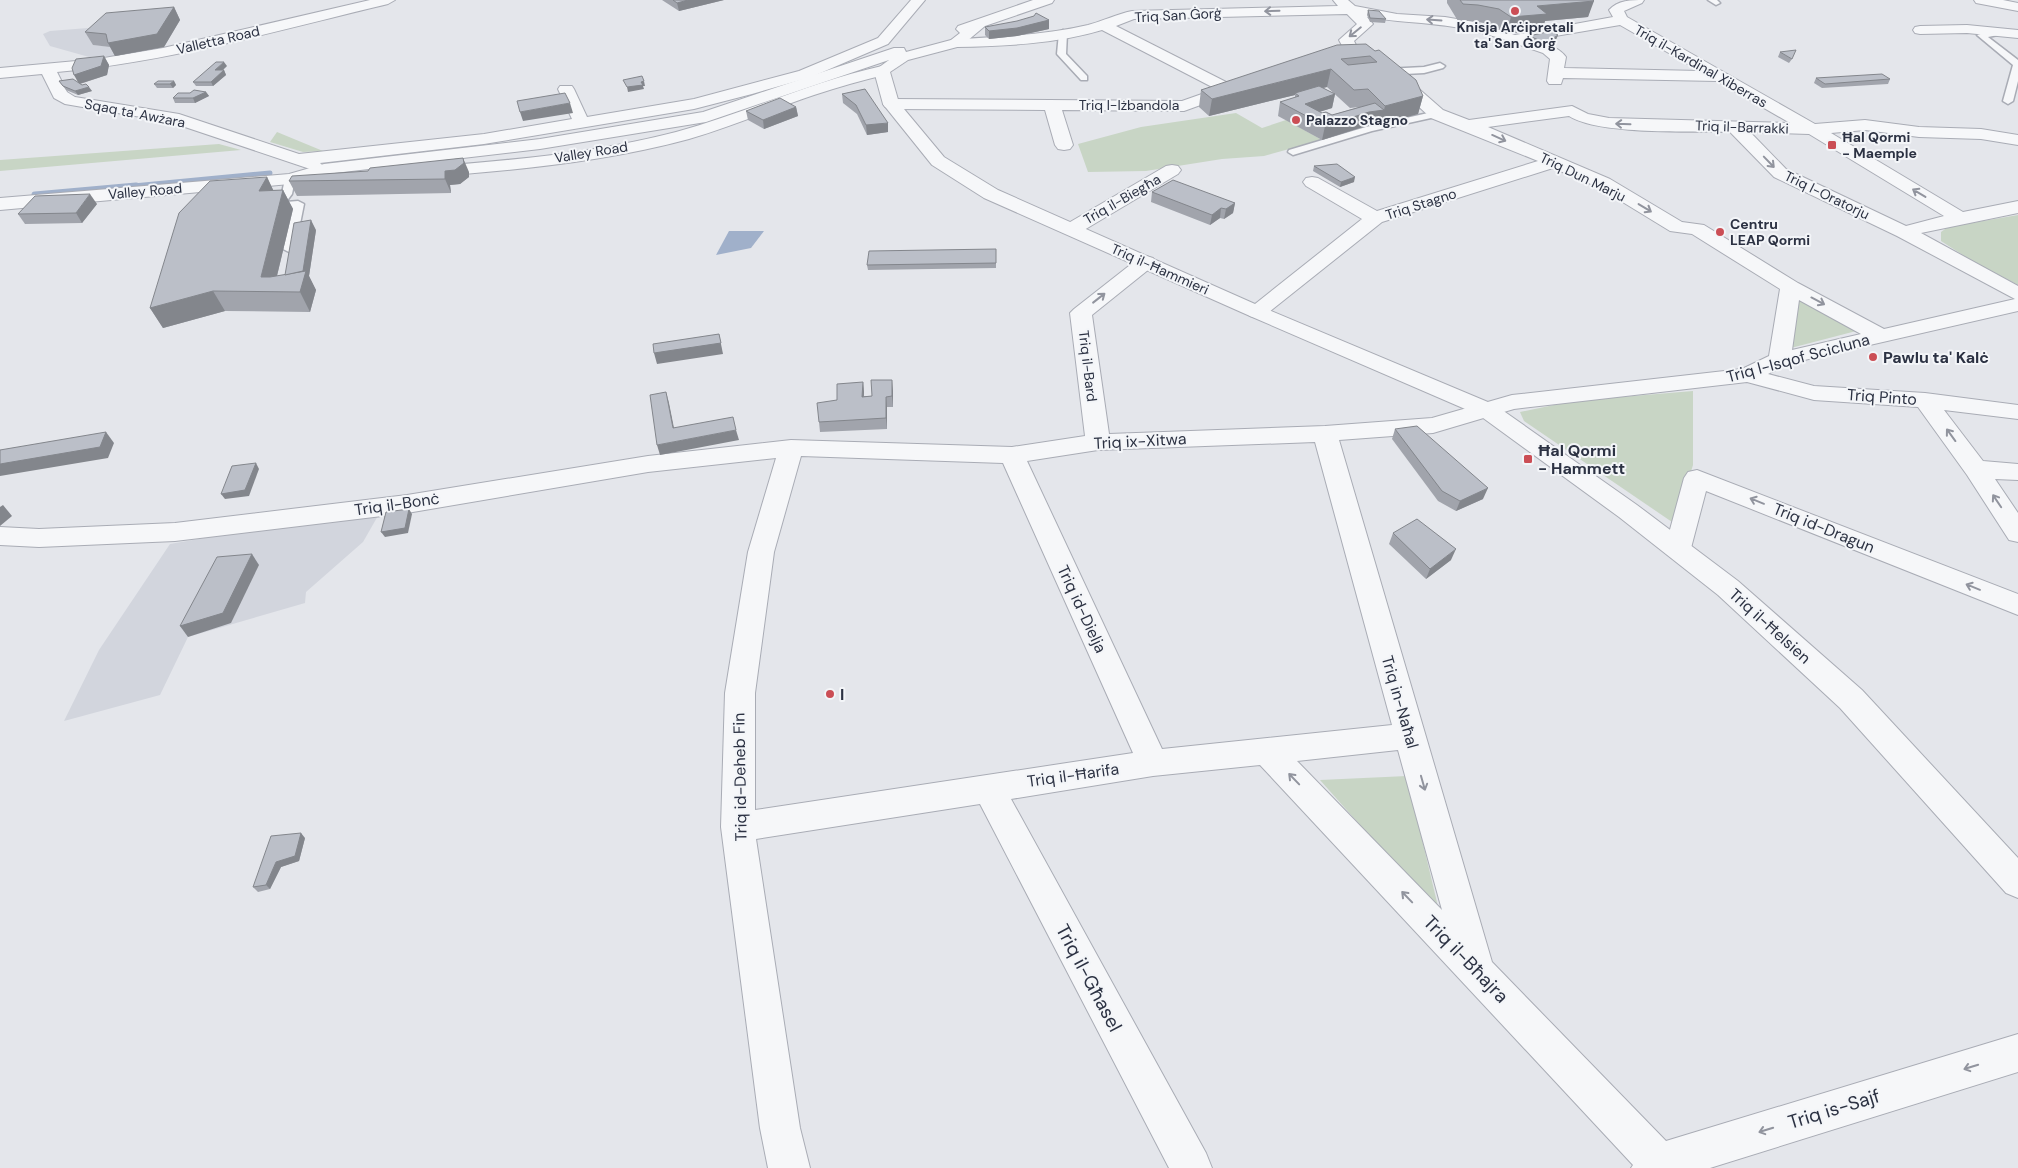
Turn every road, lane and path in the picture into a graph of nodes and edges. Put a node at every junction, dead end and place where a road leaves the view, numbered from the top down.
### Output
1 (388, 0) edge
2 (918, 0) edge
3 (1047, 0) edge
4 (1143, 0) edge
5 (1285, 0) edge
6 (1638, 0) edge
7 (1981, 0) edge
8 (1346, 5) edge
9 (2018, 7) edge
10 (1302, 10) junction
11 (1132, 15) junction
12 (1622, 20) junction
13 (980, 23) junction
14 (1105, 26) junction
15 (1558, 30) junction
16 (1920, 30) dead end
17 (1063, 33) junction
18 (1995, 34) junction
19 (2018, 34) edge
20 (1515, 39) junction
21 (956, 43) junction
22 (1548, 50) junction
23 (857, 52) junction
24 (1359, 56) junction
25 (1340, 57) edge
26 (878, 65) junction
27 (1440, 66) dead end
28 (47, 68) junction
29 (1386, 72) junction
30 (0, 73) edge
31 (1720, 76) junction
32 (1084, 78) dead end
33 (1247, 83) edge
34 (566, 89) dead end
35 (1228, 89) junction
36 (2008, 101) dead end
37 (890, 104) junction
38 (1052, 105) junction
39 (1437, 114) junction
40 (664, 117) junction
41 (582, 123) junction
42 (1468, 124) junction
43 (1735, 127) junction
44 (1812, 130) junction
45 (2018, 140) edge
46 (1064, 145) dead end
47 (1293, 152) dead end
48 (297, 160) junction
49 (1554, 162) junction
50 (324, 169) junction
51 (1172, 170) dead end
52 (290, 179) junction
53 (1312, 182) dead end
54 (0, 204) edge
55 (2018, 207) edge
56 (1375, 218) junction
57 (1960, 218) junction
58 (1072, 228) junction
59 (1904, 232) junction
60 (288, 260) edge
61 (1146, 262) junction
62 (1791, 287) junction
63 (2017, 303) edge
64 (1257, 312) junction
65 (1881, 336) junction
66 (1780, 359) junction
67 (1747, 375) junction
68 (1925, 400) junction
69 (1487, 410) junction
70 (2015, 415) edge
71 (1325, 434) junction
72 (1098, 442) junction
73 (791, 448) junction
74 (1012, 455) junction
75 (1976, 469) junction
76 (2018, 472) edge
77 (2018, 533) edge
78 (0, 536) edge
79 (1678, 548) junction
80 (2018, 605) edge
81 (1410, 736) junction
82 (1267, 751) junction
83 (1153, 763) junction
84 (988, 787) junction
85 (738, 826) junction
86 (2018, 882) edge
87 (1476, 970) junction
88 (2018, 1053) edge
89 (1659, 1166) edge
90 (789, 1168) edge
91 (1190, 1168) edge

1 - 28 street, Valletta Road
2 - 23 street, Valley Road
3 - 13 street, Valley Road
4 - 11 street
5 - 10 street
6 - 12 street
7 - 9 street
8 - 10 street, Triq San Ġorġ
20 -> 8 street, Triq San Ġorġ
8 -> 24 street
9 - 18 street
10 -> 11 street, Triq San Ġorġ
11 - 14 street, Triq San Ġorġ
12 - 15 street
12 - 31 street, Triq il-Kardinal Xiberras
13 - 21 street, Triq San Ġorġ
13 - 26 street, Valley Road
14 - 17 street, Triq San Ġorġ
14 - 35 street
15 - 20 street
15 - 22 street
16 - 18 street
17 - 21 street, Triq San Ġorġ
17 - 32 lane
18 - 19 street
18 - 36 lane
20 - 22 street, Triq San Ġorġ
21 - 26 street, Triq San Ġorġ
22 - 31 street
23 - 26 street
23 - 40 street, Valley Road
24 - 25 street
24 - 29 street, Triq Dun Marju
26 - 37 street, Triq il-Ħammieri
26 - 40 street, Valley Road
26 - 52 street, Valley Road
27 - 29 lane
28 - 30 street, Valletta Road
28 - 48 street, Sqaq ta' Awżara
29 - 39 street, Triq Dun Marju
31 - 44 street, Triq il-Kardinal Xiberras
33 - 35 street, Triq l-Iżbandola
34 - 41 street
35 - 38 street, Triq l-Iżbandola
37 - 38 street, Triq l-Iżbandola
37 - 58 street, Triq il-Ħammieri
38 - 46 street
39 - 42 street, Triq Dun Marju
39 - 47 lane
40 - 41 street, Valley Road
40 - 50 street, Valley Road
41 - 48 street, Valley Road
43 -> 42 street, Triq il-Barrakki
42 -> 49 street, Triq Dun Marju
43 - 44 street, Triq il-Barrakki
43 -> 59 street, Triq l-Oratorju
44 - 45 street, Triq il-Barrakki
57 -> 44 street, Triq il-Kardinal Xiberras
48 - 50 street, Sqaq ta' Awżara
49 - 56 street, Triq Stagno
49 -> 62 street, Triq Dun Marju
50 - 52 street, Valley Road
51 - 58 street, Triq il-Biegħa
52 - 54 street, Valley Road
52 - 60 lane
53 - 56 street
55 - 57 street
56 - 64 street, Triq Stagno
57 - 59 street
58 - 61 street, Triq il-Ħammieri
59 - 63 street, Triq l-Oratorju
61 - 64 street, Triq il-Ħammieri
72 -> 61 street, Triq il-Bard
62 -> 65 street, Triq Dun Marju
62 - 66 street
63 - 65 street, Triq l-Isqof Scicluna
64 - 69 street, Triq il-Ħammieri
65 - 66 street, Triq l-Isqof Scicluna
66 - 67 street, Triq l-Isqof Scicluna
67 - 68 street, Triq Pinto
67 - 69 street, Triq l-Isqof Scicluna
68 - 70 street, Triq Pinto
75 -> 68 street
69 - 71 street, Triq ix-Xitwa
69 - 79 street, Triq il-Ħelsien
71 - 72 street, Triq ix-Xitwa
71 - 81 street, Triq in-Naħal
72 - 74 street, Triq ix-Xitwa
73 - 74 street, Triq ix-Xitwa
73 - 78 street, Triq il-Bonċ
73 - 85 street, Triq id-Deheb Fin
74 - 83 street, Triq id-Dielja
75 - 76 street
77 -> 75 street
80 -> 79 street, Triq id-Dragun
79 - 86 street, Triq il-Ħelsien
81 - 82 street, Triq il-Ħarifa
81 -> 87 street, Triq in-Naħal
82 - 83 street, Triq il-Ħarifa
87 -> 82 street, Triq il-Bħajra
83 - 84 street, Triq il-Ħarifa
84 - 85 street, Triq il-Ħarifa
84 - 91 street, Triq il-Għasel
85 - 90 street, Triq id-Deheb Fin
87 - 89 street, Triq il-Bħajra
88 -> 89 street, Triq is-Sajf

